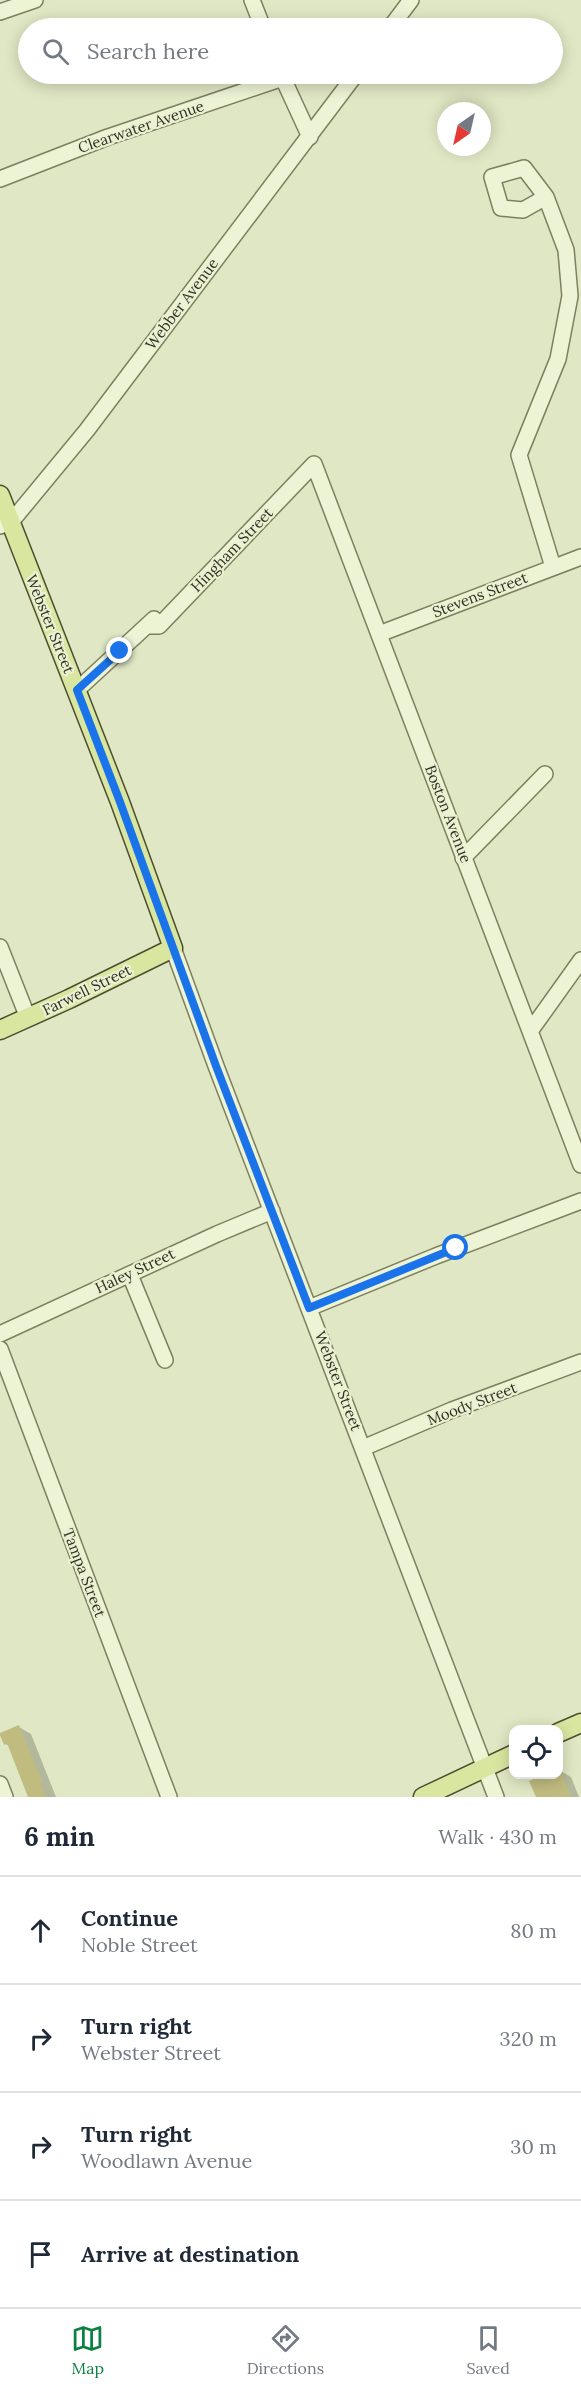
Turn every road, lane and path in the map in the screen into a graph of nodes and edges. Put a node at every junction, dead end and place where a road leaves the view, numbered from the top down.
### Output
1 (35, 0) edge
2 (252, 0) edge
3 (411, 0) edge
4 (0, 12) edge
5 (259, 18) edge
6 (398, 18) edge
7 (259, 84) edge
8 (286, 84) edge
9 (349, 84) edge
10 (310, 137) junction
11 (0, 179) edge
12 (546, 197) dead end
13 (314, 464) joint
14 (0, 495) edge
15 (5, 524) edge
16 (581, 557) edge
17 (553, 567) junction
18 (164, 609) dead end
19 (147, 626) junction
20 (379, 634) junction
21 (77, 690) junction
22 (545, 774) dead end
23 (464, 858) junction
24 (0, 946) edge
25 (173, 948) junction
26 (581, 960) edge
27 (28, 1018) junction
28 (0, 1030) edge
29 (531, 1030) junction
30 (581, 1165) edge
31 (581, 1201) edge
32 (272, 1211) junction
33 (129, 1275) junction
34 (309, 1308) junction
35 (0, 1334) edge
36 (0, 1349) edge
37 (165, 1360) dead end
38 (581, 1362) edge
39 (363, 1448) junction
40 (581, 1723) edge
41 (563, 1731) edge
42 (509, 1756) edge
43 (485, 1767) junction
44 (0, 1784) edge
45 (5, 1797) edge
46 (169, 1797) edge
47 (423, 1797) edge
48 (496, 1797) edge

1 - 4 street
2 - 5 street
3 - 6 street
7 - 11 street, Clearwater Avenue
8 - 10 street
9 - 10 street, Webber Avenue
10 - 15 street, Webber Avenue
12 - 17 street
13 - 19 street, Hingham Street
13 - 20 street, Boston Avenue
14 - 15 main road, Webster Street
15 - 21 main road, Webster Street
16 - 17 street, Stevens Street
17 - 20 street, Stevens Street
18 - 19 street
19 - 21 street
20 - 23 street, Boston Avenue
21 - 25 main road, Webster Street
22 - 23 street
23 - 29 street, Boston Avenue
24 - 27 street
25 - 27 main road, Farwell Street
25 - 32 street, Webster Street
26 - 29 street
27 - 28 main road, Farwell Street
29 - 30 street, Boston Avenue
31 - 34 street
32 - 33 street, Haley Street
32 - 34 street, Webster Street
33 - 35 street, Haley Street
33 - 37 street
34 - 39 street, Webster Street
36 - 46 street, Tampa Street
38 - 39 street, Moody Street
39 - 43 street, Webster Street
40 - 41 main road
42 - 43 main road
43 - 47 main road
43 - 48 street, Webster Street
44 - 45 street

